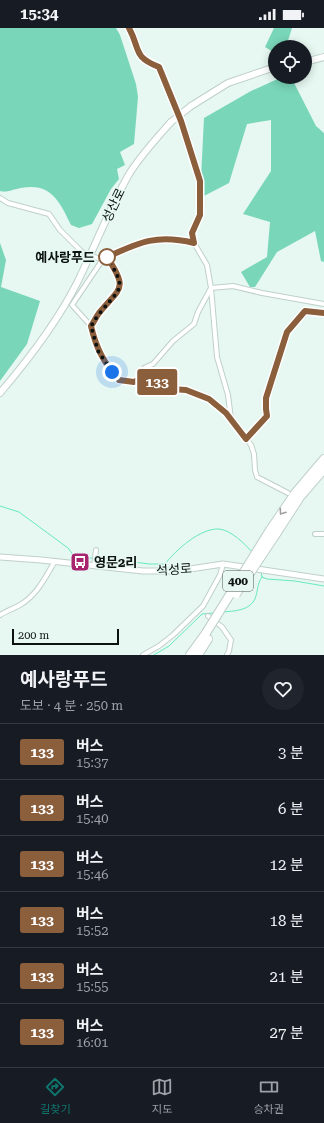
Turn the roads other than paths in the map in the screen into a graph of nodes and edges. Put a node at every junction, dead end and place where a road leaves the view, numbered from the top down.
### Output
1 (129, 28) edge
2 (324, 57) edge
3 (312, 60) edge
4 (268, 69) edge
5 (0, 198) edge
6 (194, 243) junction
7 (88, 256) junction
8 (105, 258) junction
9 (211, 288) junction
10 (324, 304) edge
11 (324, 313) edge
12 (91, 326) junction
13 (141, 378) junction
14 (0, 393) edge
15 (231, 419) junction
16 (246, 439) junction
17 (324, 459) edge
18 (324, 469) edge
19 (288, 493) dead end
20 (273, 532) junction
21 (315, 534) dead end
22 (324, 534) edge
23 (96, 550) dead end
24 (0, 557) edge
25 (55, 561) junction
26 (94, 563) junction
27 (223, 564) junction
28 (324, 579) edge
29 (0, 615) edge
30 (208, 616) dead end
31 (208, 634) junction
32 (143, 655) edge
33 (190, 655) edge
34 (198, 655) edge
35 (226, 655) edge

1 - 6 street
2 - 3 main road
4 - 7 main road, 성산로, bridge
5 - 7 street
6 - 8 street
6 - 9 street
7 - 8 street
7 - 14 main road, 성산로
8 - 12 street
8 - 12 street
9 - 10 street
9 - 13 street
9 - 15 street
11 - 16 street
12 - 13 street
13 - 15 street
15 - 16 street
16 - 19 street
17 -> 20 highway, 400
18 - 20 highway, 400
20 - 31 highway, 400, bridge
21 - 22 street
23 - 26 street
24 - 25 street, 석성로
25 - 26 street, 석성로
25 - 29 street
26 - 27 street, 석성로
27 - 28 street, 석성로
27 - 32 street
30 - 35 street
31 - 33 highway, 400
31 - 34 highway, 400

